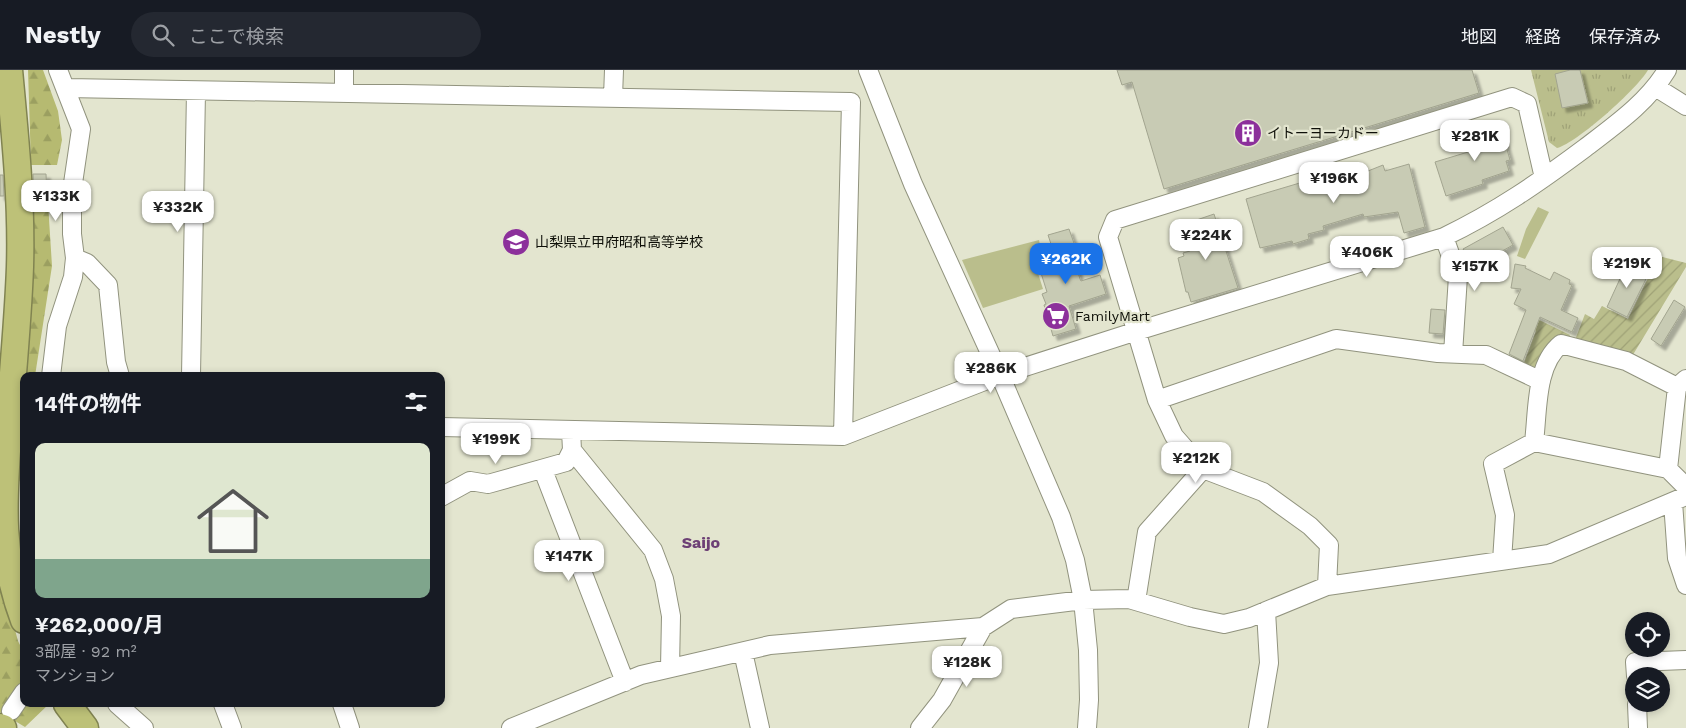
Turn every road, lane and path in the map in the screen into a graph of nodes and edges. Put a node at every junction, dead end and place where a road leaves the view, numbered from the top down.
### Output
1 (58, 70) edge
2 (344, 70) edge
3 (614, 70) edge
4 (868, 70) edge
5 (1667, 70) edge
6 (9, 71) edge
7 (67, 88) junction
8 (1656, 88) junction
9 (196, 91) junction
10 (344, 92) junction
11 (613, 97) junction
12 (1686, 106) edge
13 (1544, 178) junction
14 (1444, 237) junction
15 (75, 258) junction
16 (16, 315) junction
17 (1137, 331) junction
18 (1453, 354) junction
19 (51, 372) edge
20 (119, 372) edge
21 (191, 372) edge
22 (1000, 375) junction
23 (1541, 381) junction
24 (1681, 383) edge
25 (1157, 400) junction
26 (0, 426) edge
27 (445, 427) edge
28 (571, 430) junction
29 (843, 436) junction
30 (1534, 442) junction
31 (572, 450) junction
32 (1203, 469) junction
33 (1668, 469) junction
34 (543, 470) junction
35 (1686, 487) edge
36 (445, 495) edge
37 (1679, 499) edge
38 (1502, 561) junction
39 (1686, 585) edge
40 (1327, 586) junction
41 (1083, 600) junction
42 (1136, 601) junction
43 (20, 611) edge
44 (1266, 611) junction
45 (983, 627) junction
46 (743, 652) junction
47 (1686, 660) edge
48 (1635, 667) edge
49 (670, 668) junction
50 (625, 682) junction
51 (20, 698) edge
52 (69, 707) edge
53 (120, 707) edge
54 (224, 707) edge
55 (343, 707) edge
56 (1637, 712) edge
57 (4, 722) edge
58 (85, 728) edge
59 (144, 728) edge
60 (232, 728) edge
61 (350, 728) edge
62 (511, 728) edge
63 (760, 728) edge
64 (920, 728) edge
65 (1087, 728) edge
66 (1258, 728) edge
67 (1638, 728) edge

1 - 7 street
2 - 10 street
3 - 11 street
4 - 22 street
5 - 8 street
6 - 16 highway
7 - 9 street
7 - 15 street
8 - 12 street
8 - 13 street
9 - 10 street
9 - 21 street
10 - 11 street
11 - 29 street
13 - 14 street
13 - 17 street
14 - 17 street
14 - 18 street
15 - 19 street
15 - 20 street
16 - 26 highway
16 - 43 highway
17 - 22 street
17 - 25 street
18 - 23 street
18 - 25 street
22 - 29 street
22 - 41 street
23 - 24 street
23 - 30 street
24 - 33 street
25 - 32 street
27 - 28 street
28 - 29 street
28 - 31 street
30 - 33 street
30 - 38 street
31 - 34 street
31 - 49 street
32 - 40 street
32 - 42 street
33 - 35 street
34 - 36 street
34 - 50 street
37 - 38 street
37 - 39 street
38 - 40 street
40 - 44 street
41 - 42 street
41 - 45 street
41 - 65 street
42 - 44 street
44 - 66 street
45 - 46 street
45 - 64 street
46 - 49 street
46 - 63 street
47 - 48 street
49 - 50 street
50 - 62 street
51 - 57 street
52 - 58 highway
53 - 59 street
54 - 60 street
55 - 61 street
56 - 67 street

